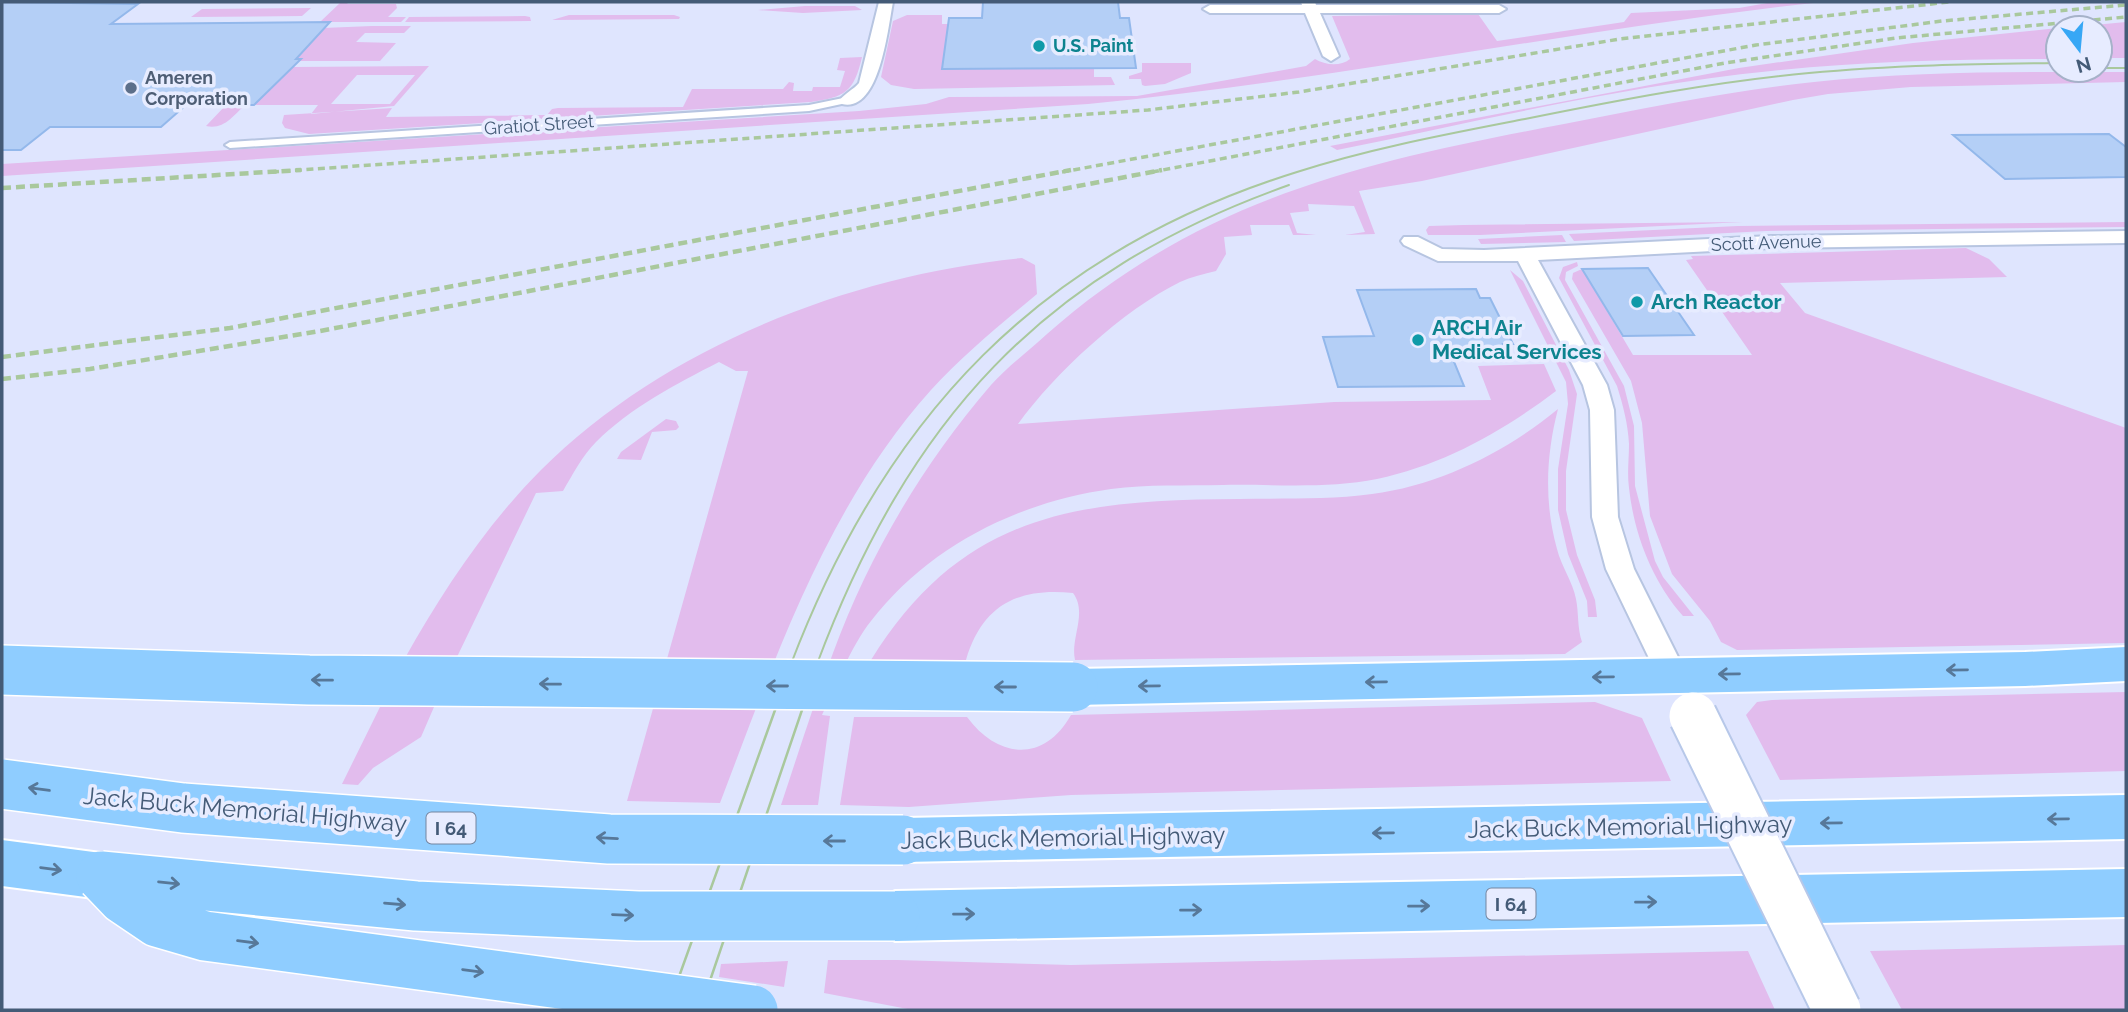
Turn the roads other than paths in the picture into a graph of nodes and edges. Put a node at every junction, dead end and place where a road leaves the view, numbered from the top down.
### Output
1 (886, 2) edge
2 (1310, 5) edge
3 (1210, 9) dead end
4 (1499, 9) dead end
5 (1331, 56) dead end
6 (848, 100) joint
7 (230, 145) dead end
8 (2126, 237) edge
9 (1411, 241) dead end
10 (1525, 256) junction
11 (2126, 664) edge
12 (2025, 669) junction
13 (2, 670) edge
14 (2126, 674) edge
15 (1672, 675) junction
16 (1693, 716) dead end
17 (2, 784) edge
18 (2126, 817) edge
19 (2, 863) edge
20 (101, 876) junction
21 (2126, 893) edge
22 (752, 1010) edge
23 (1837, 1010) edge

1 - 6 street
2 - 3 street
2 - 4 street
2 - 5 street
6 - 7 lane, Gratiot Street
8 - 10 street, Scott Avenue
9 - 10 street, Scott Avenue
10 - 15 street
11 - 12 highway
12 - 14 highway
12 -> 15 highway
15 -> 13 highway, bridge
16 - 23 street, bridge
18 -> 17 highway, Jack Buck Memorial Highway / I 64, bridge
19 -> 20 highway, I 64
20 -> 21 highway, I 64, bridge
20 -> 22 highway, bridge

